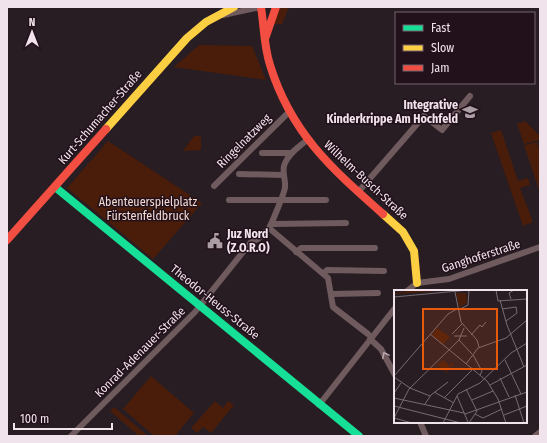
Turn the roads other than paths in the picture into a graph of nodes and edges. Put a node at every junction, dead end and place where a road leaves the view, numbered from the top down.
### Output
1 (234, 7) edge
2 (261, 7) edge
3 (276, 7) edge
4 (217, 16) junction
5 (265, 39) junction
6 (470, 96) dead end
7 (290, 111) junction
8 (307, 140) junction
9 (262, 153) dead end
10 (291, 153) junction
11 (239, 174) dead end
12 (283, 175) junction
13 (214, 186) dead end
14 (55, 187) junction
15 (359, 192) junction
16 (229, 200) dead end
17 (281, 200) junction
18 (326, 200) dead end
19 (346, 223) dead end
20 (270, 226) junction
21 (7, 240) edge
22 (540, 247) edge
23 (375, 248) dead end
24 (296, 252) junction
25 (384, 271) dead end
26 (323, 274) junction
27 (417, 283) junction
28 (408, 290) edge
29 (378, 293) dead end
30 (332, 294) junction
31 (201, 306) junction
32 (394, 309) edge
33 (369, 337) junction
34 (394, 373) edge
35 (319, 405) junction
36 (420, 423) edge
37 (540, 432) edge
38 (71, 436) edge
39 (359, 436) edge
40 (426, 436) edge
41 (535, 436) edge

1 - 4 main road, Kurt-Schumacher-Straße
2 - 4 street, Kurt-Schumacher-Straße
2 - 5 main road, Wilhelm-Busch-Straße
3 - 5 main road
4 - 14 main road, Kurt-Schumacher-Straße
5 - 7 main road, Wilhelm-Busch-Straße
6 - 15 street
7 - 8 main road, Wilhelm-Busch-Straße
7 - 13 street, Ringelnatzweg
8 - 10 street
8 - 15 main road, Wilhelm-Busch-Straße
9 - 10 street
10 - 12 street
11 - 12 street
12 - 17 street
14 - 21 main road, Kurt-Schumacher-Straße
14 - 31 main road, Theodor-Heuss-Straße
15 - 27 main road, Wilhelm-Busch-Straße
16 - 17 street
17 - 18 street
17 - 20 street
19 - 20 street
20 - 24 street
20 - 31 street, Konrad-Adenauer-Straße
22 - 27 street, Ganghoferstraße
23 - 24 street
24 - 26 street
25 - 26 street
26 - 30 street
27 - 28 street
29 - 30 street
30 - 33 street
31 - 35 main road, Theodor-Heuss-Straße
31 - 38 street, Konrad-Adenauer-Straße
32 - 33 street
34 -> 33 street
33 - 35 street
35 - 39 main road, Theodor-Heuss-Straße
36 - 40 street
37 - 41 street

